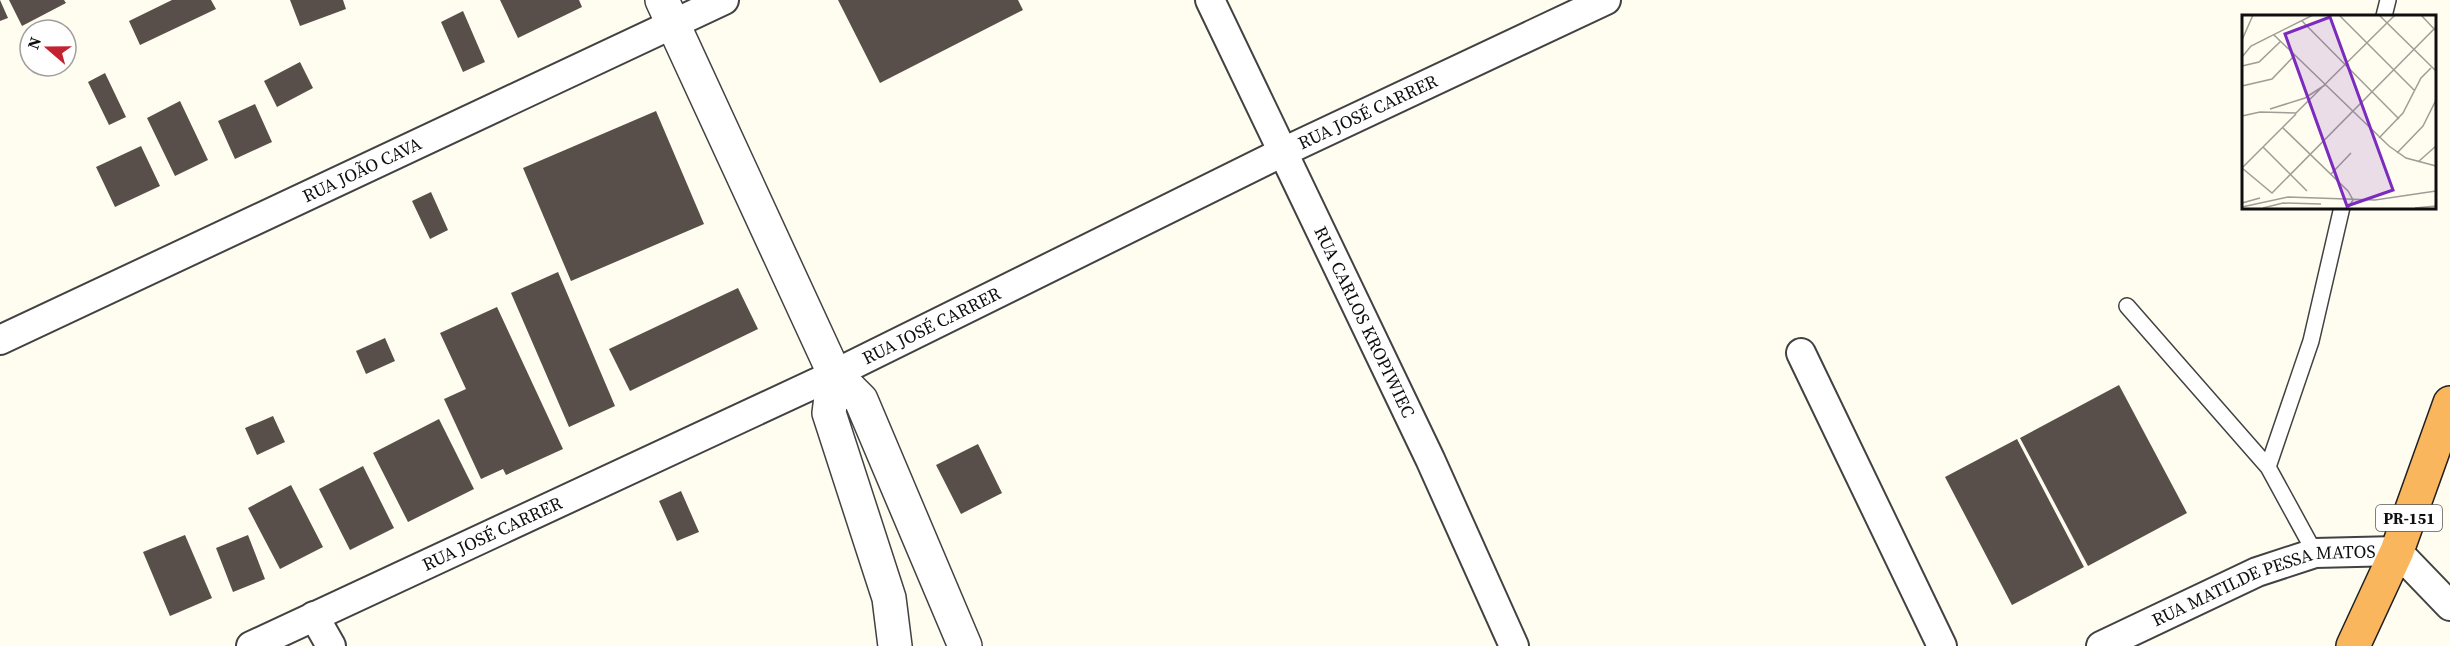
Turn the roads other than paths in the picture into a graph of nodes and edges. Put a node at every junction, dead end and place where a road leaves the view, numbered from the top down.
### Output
1 (724, 0) edge
2 (1210, 0) edge
3 (1606, 0) edge
4 (2388, 0) edge
5 (667, 12) edge
6 (2384, 15) edge
7 (1283, 152) junction
8 (2342, 208) edge
9 (2127, 306) dead end
10 (0, 340) edge
11 (1801, 353) dead end
12 (834, 373) junction
13 (2450, 403) edge
14 (2268, 467) junction
15 (2397, 551) junction
16 (2315, 553) junction
17 (889, 598) junction
18 (2450, 606) edge
19 (314, 616) junction
20 (2357, 640) edge
21 (251, 646) edge
22 (331, 646) edge
23 (895, 646) edge
24 (914, 646) edge
25 (964, 646) edge
26 (1514, 646) edge
27 (1942, 646) edge
28 (2101, 646) edge

1 - 5 street, RUA JOÃO CAVA
2 - 7 street, RUA CARLOS KROPIWIEC
3 - 7 street, RUA JOSÉ CARRER
4 - 6 lane
5 - 10 street, RUA JOÃO CAVA
5 - 12 street
7 - 12 street, RUA JOSÉ CARRER
7 - 26 street, RUA CARLOS KROPIWIEC
8 - 14 lane
9 - 14 lane
11 - 27 street
12 - 17 street
12 - 19 street, RUA JOSÉ CARRER
12 - 25 street
13 - 15 highway, PR-151
14 - 16 lane
15 - 16 street, RUA MATILDE PESSA MATOS
15 - 18 street
15 - 20 highway, PR-151
16 - 28 street, RUA MATILDE PESSA MATOS
17 - 23 street
17 - 24 street
19 - 21 street, RUA JOSÉ CARRER
19 - 22 street

